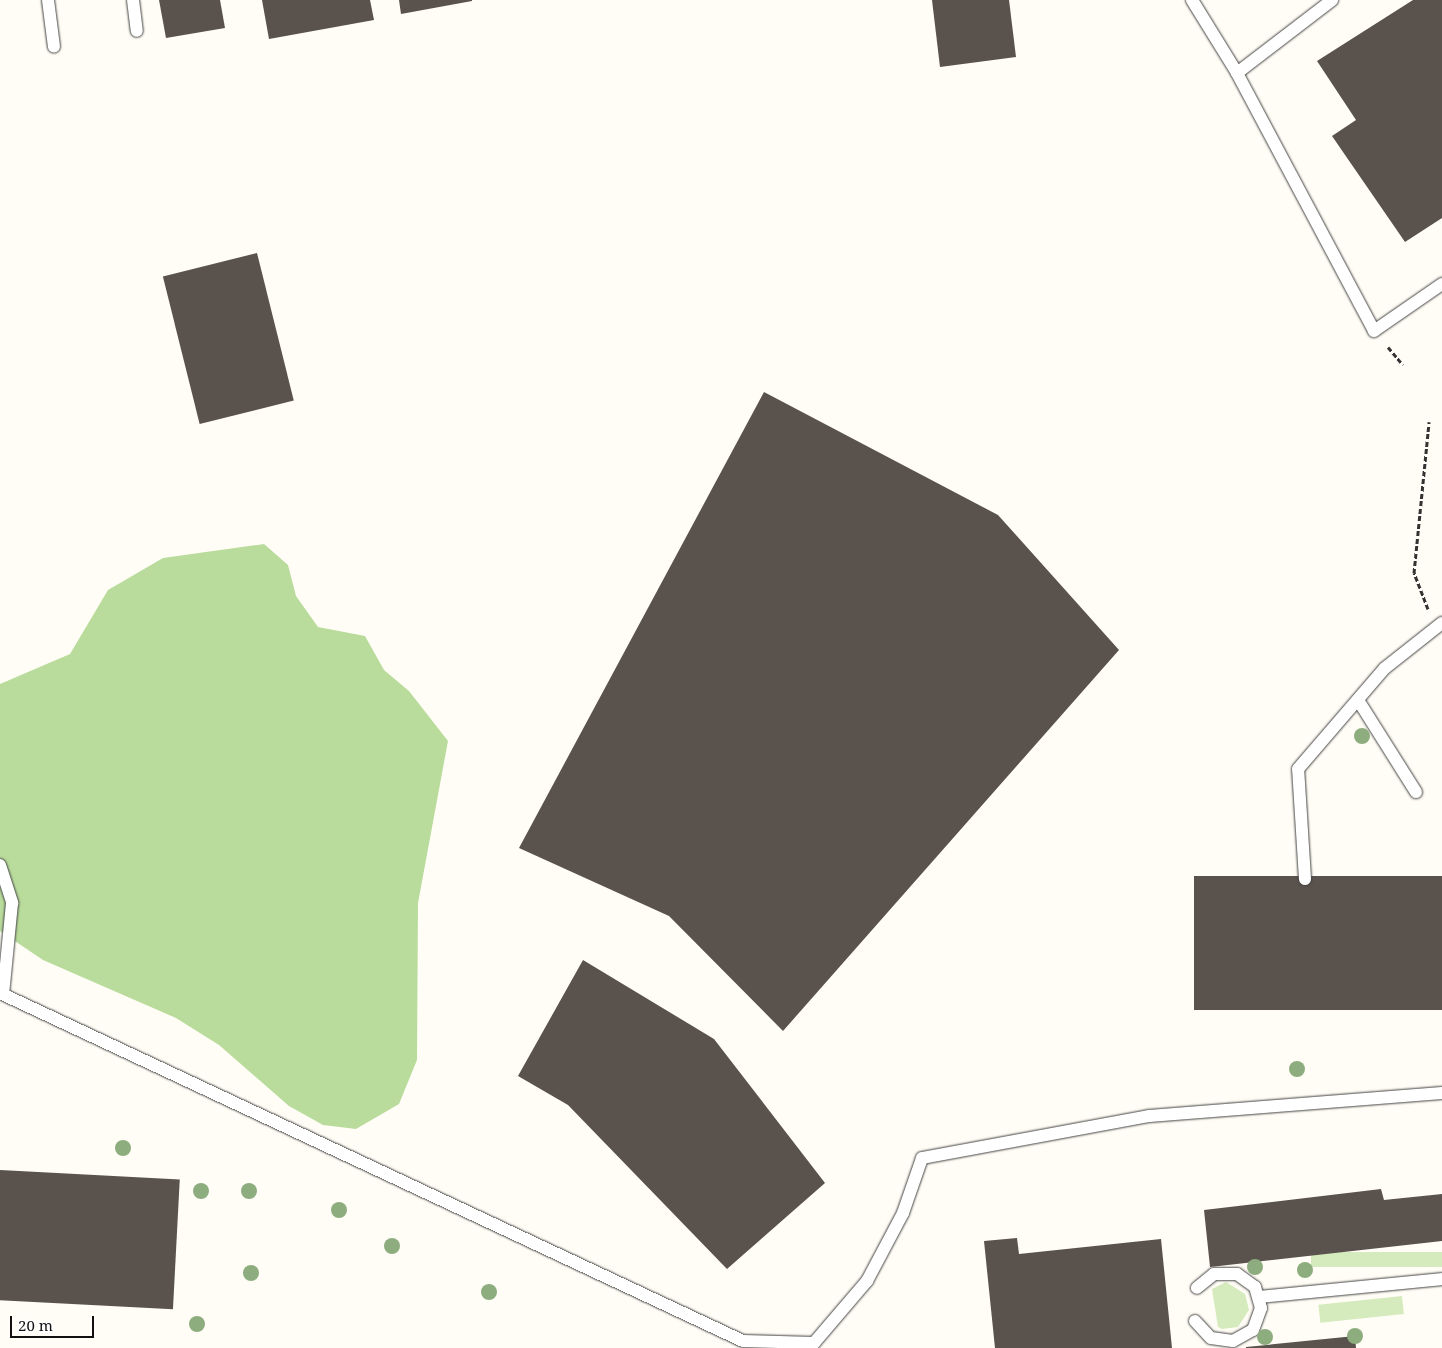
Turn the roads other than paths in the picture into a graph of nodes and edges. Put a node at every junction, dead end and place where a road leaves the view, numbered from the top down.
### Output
1 (48, 0) edge
2 (133, 0) edge
3 (1192, 0) edge
4 (1332, 0) edge
5 (137, 31) dead end
6 (54, 47) dead end
7 (1237, 73) junction
8 (1442, 284) edge
9 (1439, 625) edge
10 (1358, 700) junction
11 (1416, 792) dead end
12 (0, 865) edge
13 (1305, 879) dead end
14 (1, 993) edge
15 (1442, 1093) edge
16 (1442, 1279) edge
17 (1197, 1288) dead end
18 (1260, 1297) junction
19 (1195, 1321) dead end

1 - 6 lane
2 - 5 lane
3 - 7 lane
4 - 7 lane
7 - 8 lane
9 - 10 lane
10 - 11 lane
10 - 13 lane
12 - 14 lane
14 - 15 lane
16 - 18 lane
17 - 18 lane
18 - 19 lane

